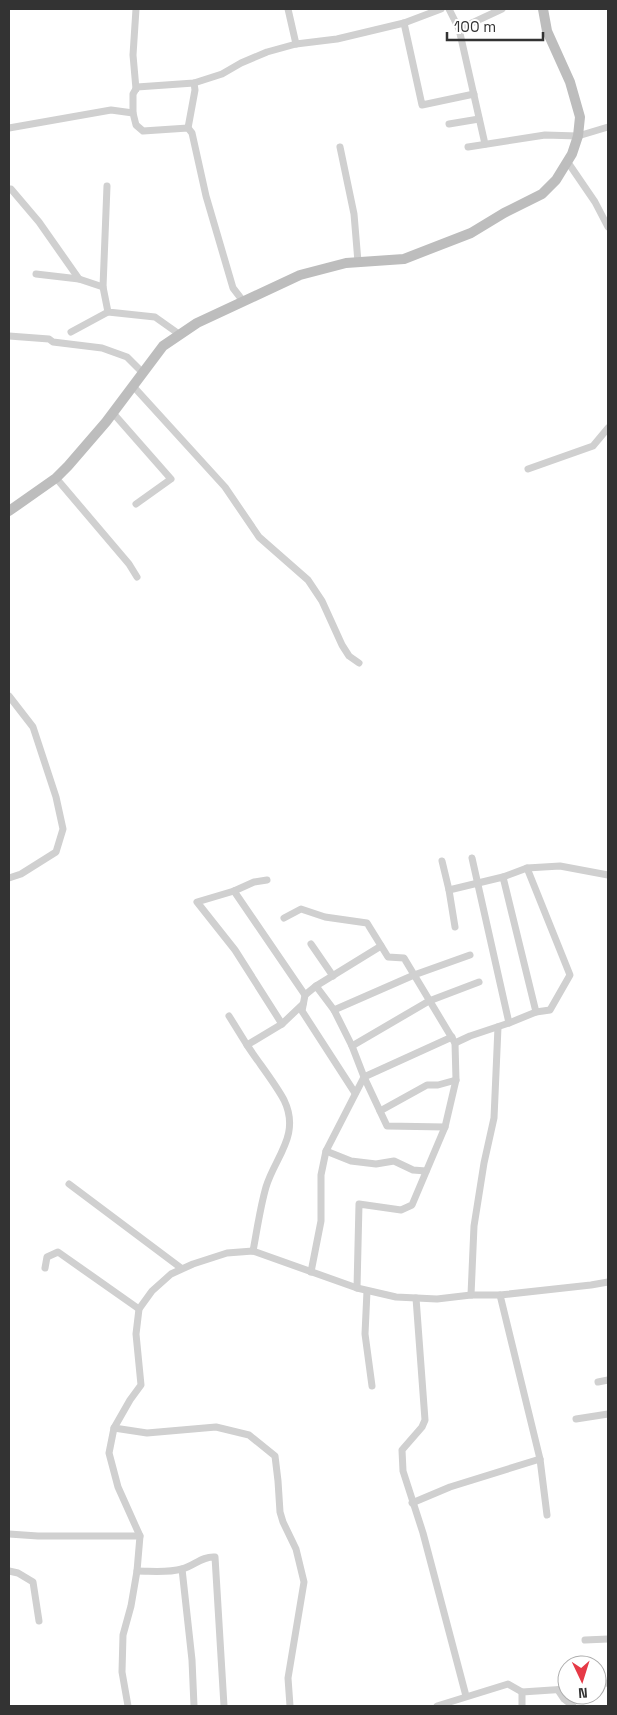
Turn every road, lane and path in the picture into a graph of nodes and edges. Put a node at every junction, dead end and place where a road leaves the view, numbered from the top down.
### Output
1 (136, 9) edge
2 (288, 9) edge
3 (441, 9) edge
4 (449, 9) edge
5 (502, 9) edge
6 (543, 9) edge
7 (404, 23) junction
8 (459, 29) junction
9 (296, 44) junction
10 (194, 83) junction
11 (136, 89) junction
12 (474, 94) junction
13 (133, 113) junction
14 (479, 119) junction
15 (449, 124) dead end
16 (608, 127) edge
17 (9, 128) edge
18 (188, 128) junction
19 (578, 136) junction
20 (485, 144) junction
21 (340, 147) dead end
22 (468, 147) dead end
23 (567, 161) junction
24 (107, 186) dead end
25 (9, 189) edge
26 (608, 227) edge
27 (358, 262) junction
28 (36, 274) dead end
29 (79, 279) junction
30 (103, 287) junction
31 (243, 301) junction
32 (108, 312) junction
33 (71, 332) dead end
34 (179, 334) junction
35 (9, 336) edge
36 (143, 373) junction
37 (133, 386) junction
38 (113, 413) junction
39 (608, 428) edge
40 (528, 468) dead end
41 (56, 478) junction
42 (136, 504) dead end
43 (10, 509) edge
44 (137, 577) dead end
45 (359, 663) dead end
46 (9, 696) edge
47 (472, 858) dead end
48 (442, 861) dead end
49 (527, 868) junction
50 (608, 876) edge
51 (503, 877) junction
52 (9, 878) edge
53 (267, 880) dead end
54 (478, 883) junction
55 (450, 890) junction
56 (234, 891) junction
57 (284, 918) dead end
58 (455, 928) dead end
59 (311, 944) dead end
60 (381, 946) junction
61 (470, 955) dead end
62 (414, 975) junction
63 (333, 976) junction
64 (479, 982) dead end
65 (316, 986) junction
66 (305, 995) junction
67 (430, 1001) junction
68 (304, 1004) junction
69 (334, 1010) junction
70 (536, 1012) junction
71 (230, 1016) dead end
72 (509, 1023) junction
73 (282, 1024) junction
74 (498, 1027) junction
75 (454, 1040) junction
76 (247, 1046) junction
77 (352, 1046) junction
78 (364, 1077) junction
79 (456, 1080) junction
80 (355, 1092) junction
81 (380, 1111) junction
82 (445, 1127) junction
83 (326, 1151) junction
84 (426, 1171) junction
85 (69, 1184) dead end
86 (253, 1251) junction
87 (46, 1268) dead end
88 (181, 1268) junction
89 (312, 1272) junction
90 (608, 1282) edge
91 (357, 1288) junction
92 (367, 1291) junction
93 (471, 1295) junction
94 (500, 1295) junction
95 (416, 1298) junction
96 (139, 1309) junction
97 (608, 1380) edge
98 (598, 1382) dead end
99 (372, 1386) dead end
100 (608, 1414) edge
101 (576, 1419) dead end
102 (114, 1428) junction
103 (540, 1459) junction
104 (412, 1503) junction
105 (547, 1515) dead end
106 (9, 1534) edge
107 (140, 1536) junction
108 (182, 1569) junction
109 (138, 1571) junction
110 (9, 1572) edge
111 (39, 1621) dead end
112 (608, 1639) edge
113 (585, 1640) dead end
114 (557, 1690) edge
115 (522, 1692) junction
116 (466, 1696) junction
117 (128, 1706) edge
118 (194, 1706) edge
119 (224, 1706) edge
120 (290, 1706) edge
121 (437, 1706) edge
122 (522, 1706) edge

1 - 11 street
2 - 9 street
3 - 7 street
4 - 8 street
5 - 8 street
6 - 19 main road
7 - 9 street
7 - 12 street
8 - 12 street
9 - 10 street
10 - 11 street
10 - 18 street
11 - 13 street
12 - 14 street
13 - 17 street
13 - 18 street
14 - 15 street
14 - 20 street
16 - 19 street
18 - 31 street
19 - 20 street
19 - 23 main road
20 - 22 street
21 - 27 street
23 - 26 street
23 - 27 main road
24 - 30 street
25 - 29 street
27 - 31 main road
28 - 29 street
29 - 30 street
30 - 32 street
31 - 34 main road
32 - 33 street
32 - 34 street
34 - 36 main road
35 - 36 street
36 - 37 main road
37 - 38 main road
37 - 45 street
38 - 41 main road
38 - 42 street
39 - 40 street
41 - 43 main road
41 - 44 street
46 - 52 street
47 - 54 street
48 - 55 street
49 - 50 street
49 - 51 street
49 - 70 street
51 - 54 street
51 - 70 street
53 - 56 street
54 - 55 street
54 - 72 street
55 - 58 street
56 - 66 street
56 - 73 street
57 - 60 street
59 - 63 street
60 - 62 street
60 - 63 street
61 - 62 street
62 - 67 street
62 - 69 street
63 - 65 street
64 - 67 street
65 - 66 street
65 - 69 street
66 - 68 street
67 - 75 street
67 - 77 street
68 - 73 street
68 - 80 street
69 - 77 street
70 - 72 street
71 - 76 street
72 - 74 street
73 - 76 street
74 - 75 street
74 - 93 street
75 - 78 street
75 - 79 street
76 - 86 street
77 - 78 street
78 - 80 street
78 - 81 street
79 - 81 street
79 - 82 street
80 - 83 street
81 - 82 street
82 - 84 street
83 - 84 street
83 - 89 street
84 - 91 street
85 - 88 street
86 - 88 street
86 - 89 street
87 - 96 street
88 - 96 street
89 - 91 street
90 - 94 street
91 - 92 street
92 - 95 street
92 - 99 street
93 - 94 street
93 - 95 street
94 - 103 street
95 - 104 street
96 - 102 street
97 - 98 street
100 - 101 street
102 - 107 street
102 - 120 street
103 - 104 street
103 - 105 street
104 - 116 street
106 - 107 street
107 - 109 street
108 - 109 street
108 - 118 street
108 - 119 street
109 - 117 street
110 - 111 street
112 - 113 street
114 - 115 street
115 - 116 street
115 - 122 street
116 - 121 street

